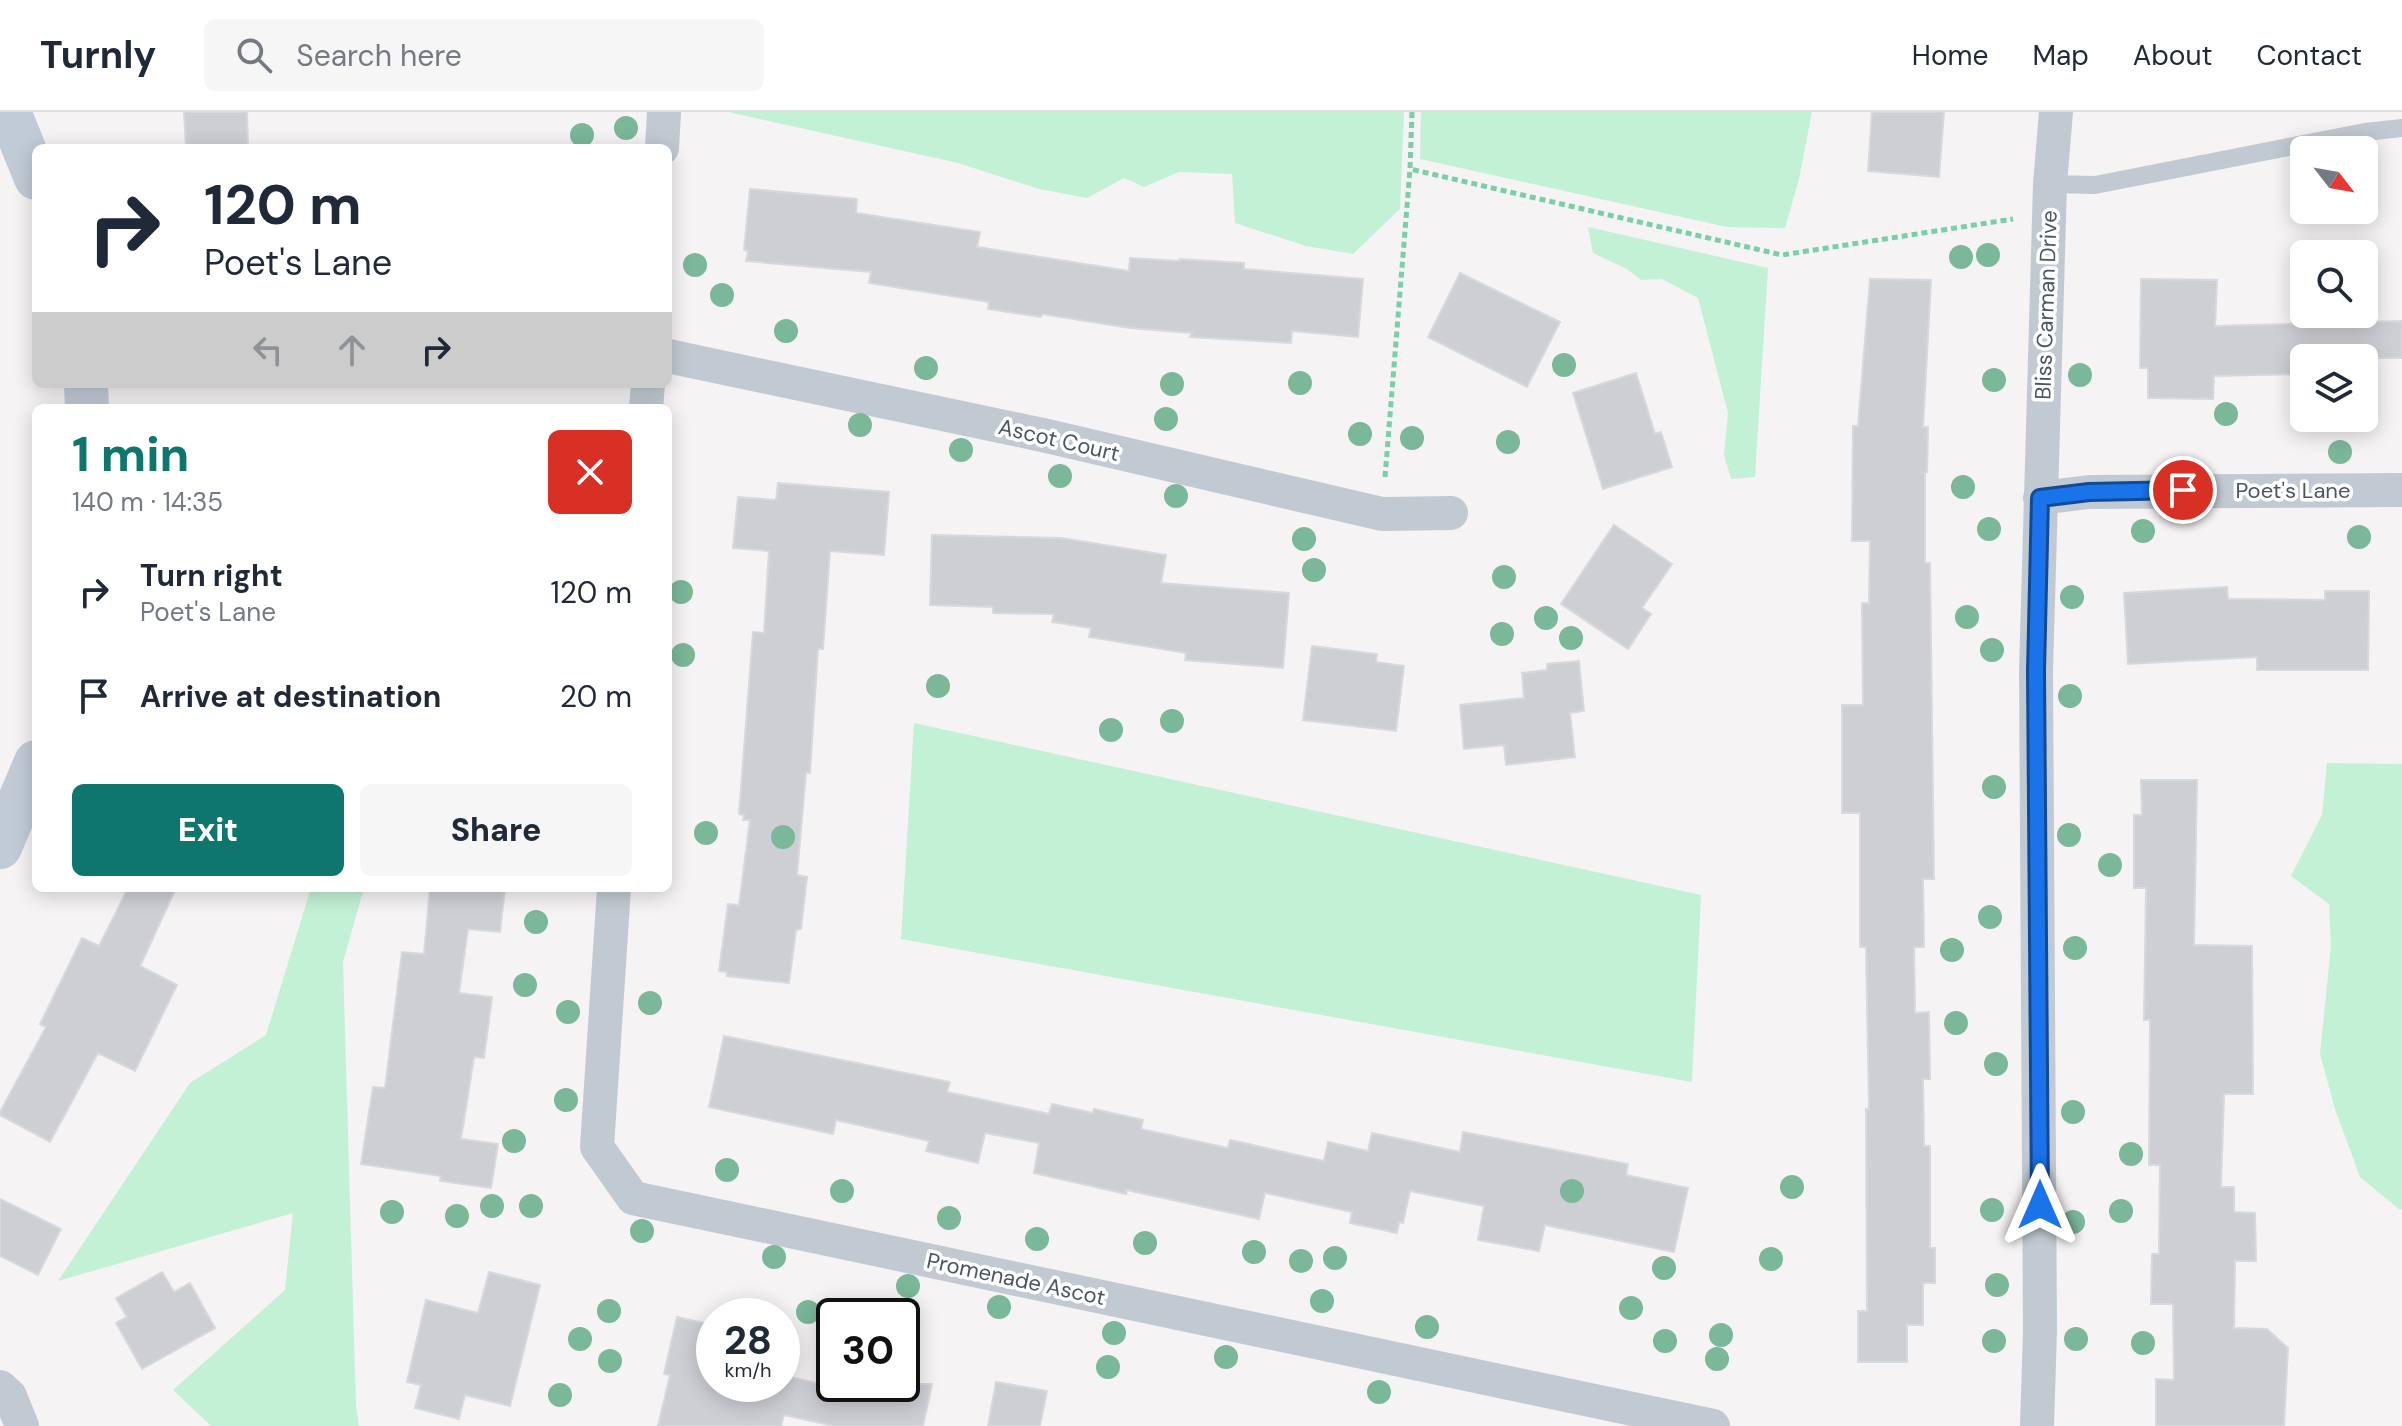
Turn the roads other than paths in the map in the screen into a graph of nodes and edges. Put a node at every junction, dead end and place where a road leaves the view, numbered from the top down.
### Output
1 (9, 112) edge
2 (664, 112) edge
3 (2056, 112) edge
4 (2402, 128) edge
5 (662, 144) edge
6 (32, 168) edge
7 (2050, 199) junction
8 (672, 357) edge
9 (2402, 490) edge
10 (2040, 498) junction
11 (1451, 513) dead end
12 (32, 771) edge
13 (0, 847) edge
14 (614, 892) edge
15 (0, 1387) edge
16 (22, 1426) edge
17 (1713, 1426) edge
18 (2037, 1426) edge

1 - 6 street
2 - 5 street
3 - 7 street, Bliss Carman Drive
4 - 7 lane
7 - 10 street, Bliss Carman Drive
8 - 11 street, Ascot Court
9 - 10 street, Poet's Lane
10 - 18 street, Bliss Carman Drive
12 - 13 street
14 - 17 street, Promenade Ascot
15 - 16 street

